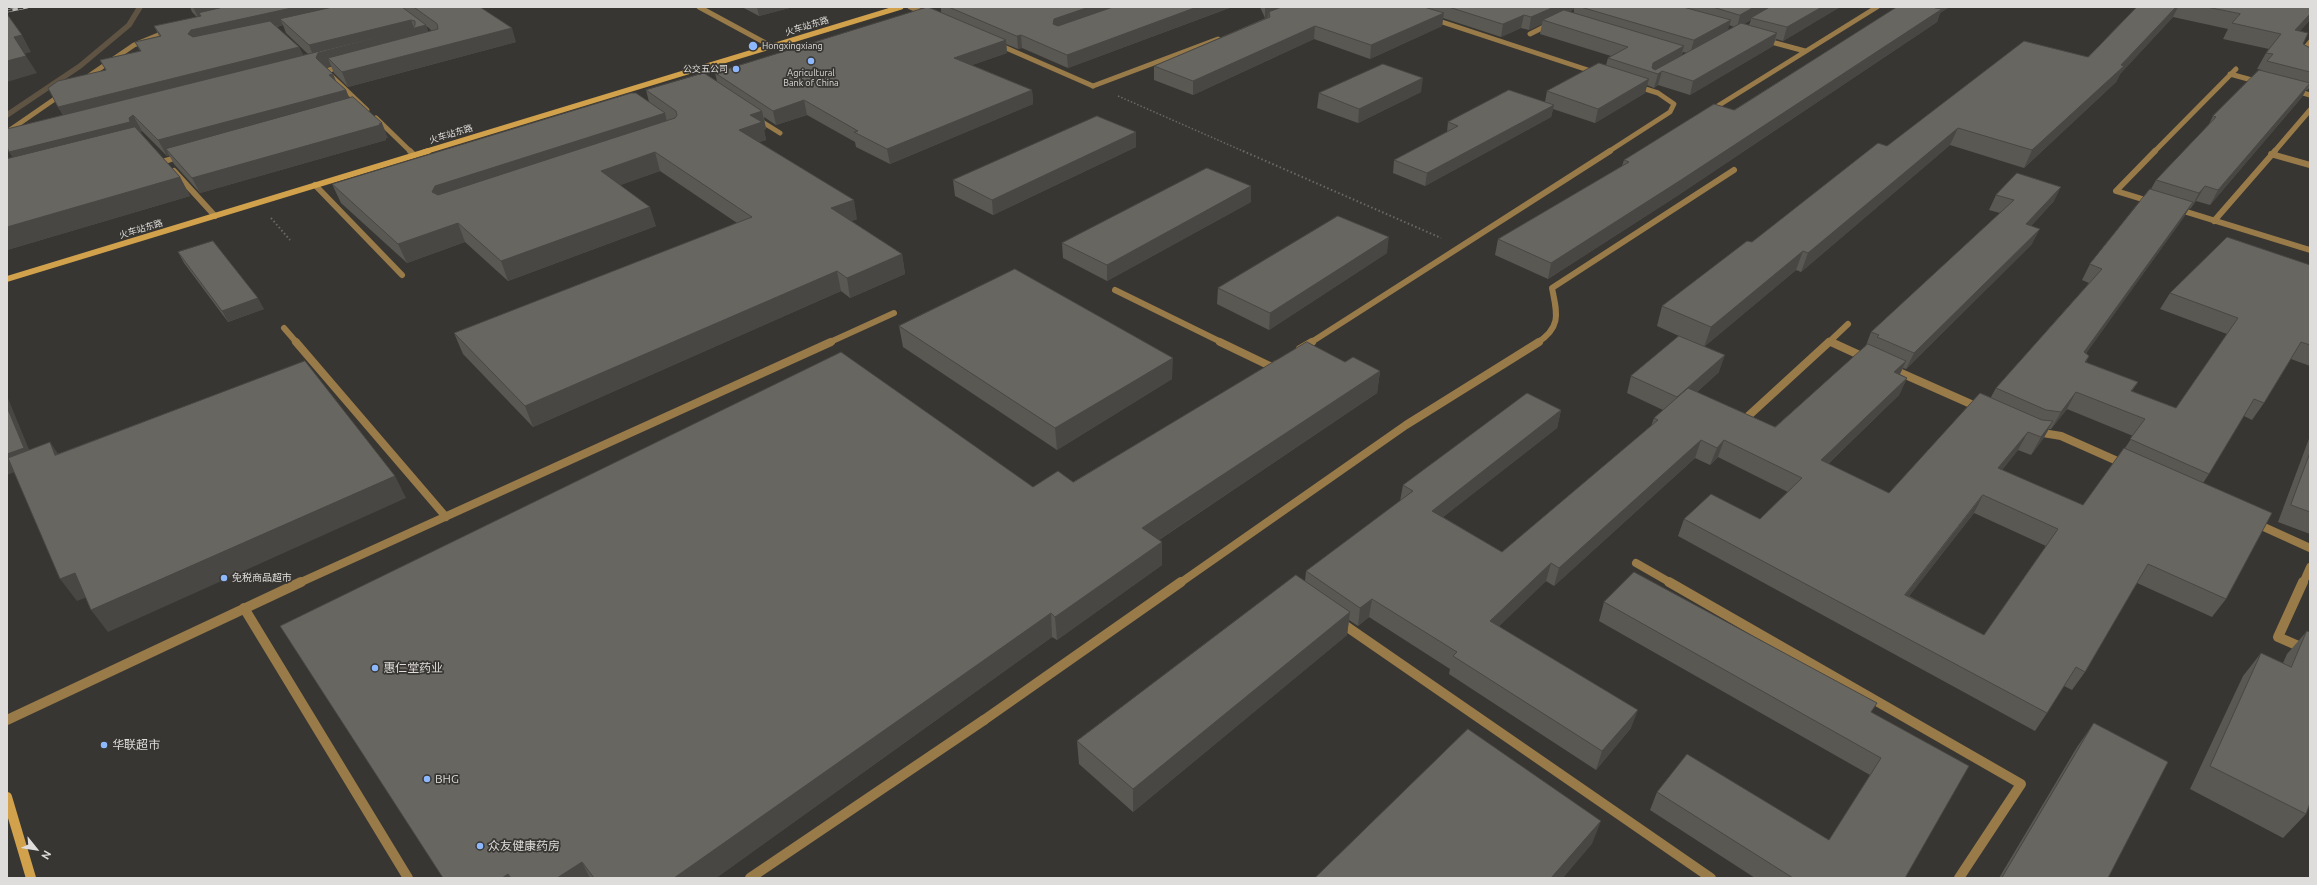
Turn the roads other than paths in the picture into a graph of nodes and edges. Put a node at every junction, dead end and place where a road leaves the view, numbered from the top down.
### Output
1 (699, 7) edge
2 (901, 7) edge
3 (910, 7) edge
4 (1877, 7) edge
5 (932, 16) edge
6 (1426, 17) edge
7 (1555, 22) edge
8 (172, 30) edge
9 (1530, 34) edge
10 (1225, 37) edge
11 (1760, 38) edge
12 (990, 42) edge
13 (2310, 42) edge
14 (771, 46) junction
15 (1805, 52) junction
16 (2310, 64) edge
17 (349, 65) edge
18 (2236, 69) dead end
19 (688, 72) junction
20 (2230, 74) junction
21 (694, 76) edge
22 (1605, 76) edge
23 (1628, 83) edge
24 (2266, 83) edge
25 (77, 84) edge
26 (71, 88) edge
27 (2288, 89) edge
28 (622, 92) junction
29 (2310, 95) edge
30 (628, 96) edge
31 (363, 106) junction
32 (1716, 107) edge
33 (356, 108) edge
34 (2310, 110) edge
35 (753, 116) edge
36 (7, 132) edge
37 (780, 133) dead end
38 (14, 137) edge
39 (7, 138) edge
40 (2272, 154) junction
41 (188, 155) edge
42 (414, 155) junction
43 (160, 156) edge
44 (165, 161) junction
45 (2310, 165) edge
46 (1734, 170) dead end
47 (315, 185) junction
48 (2161, 205) edge
49 (2169, 207) edge
50 (215, 216) junction
51 (2214, 220) junction
52 (2310, 250) edge
53 (402, 275) dead end
54 (7, 279) edge
55 (1115, 290) dead end
56 (894, 313) dead end
57 (1848, 324) dead end
58 (284, 328) dead end
59 (1829, 342) junction
60 (1292, 354) edge
61 (1286, 358) edge
62 (1871, 360) edge
63 (1886, 366) edge
64 (1985, 410) edge
65 (1744, 419) edge
66 (2028, 428) edge
67 (2132, 468) edge
68 (446, 517) junction
69 (2246, 519) edge
70 (2310, 548) edge
71 (1636, 563) dead end
72 (2310, 567) edge
73 (244, 608) junction
74 (1333, 618) edge
75 (2310, 651) edge
76 (7, 720) edge
77 (7, 797) edge
78 (31, 878) edge
79 (408, 878) edge
80 (750, 878) edge
81 (1711, 878) edge
82 (1959, 878) edge

1 - 14 street
2 - 14 main road, 火车站东路
3 - 5 street
4 - 15 street
6 - 22 street
7 - 9 street
8 - 25 street
10 - 12 street
11 - 15 street
13 - 16 street
14 - 19 main road, 火车站东路
15 - 32 street
17 - 31 street
18 - 20 street
19 - 21 street
19 - 28 main road, 火车站东路
20 - 24 street
20 - 48 street
23 - 60 street
26 - 36 street
27 - 29 street
28 - 30 street
28 - 42 main road, 火车站东路
31 - 33 street
31 - 42 street
34 - 40 street
35 - 37 street
38 - 39 street
40 - 45 street
40 - 51 street
41 - 44 street
42 - 47 main road, 火车站东路
43 - 44 street
44 - 50 street
46 - 80 street
47 - 50 main road, 火车站东路
47 - 53 street
49 - 51 street
50 - 54 main road, 火车站东路
51 - 52 street
55 - 61 street
56 - 68 street
57 - 59 street
58 - 68 street
59 - 62 street
59 - 65 street
63 - 64 street
66 - 67 street
68 - 73 street
69 - 70 street
71 - 82 street
72 - 75 street
73 - 76 street
73 - 79 street
74 - 81 street
77 - 78 main road

